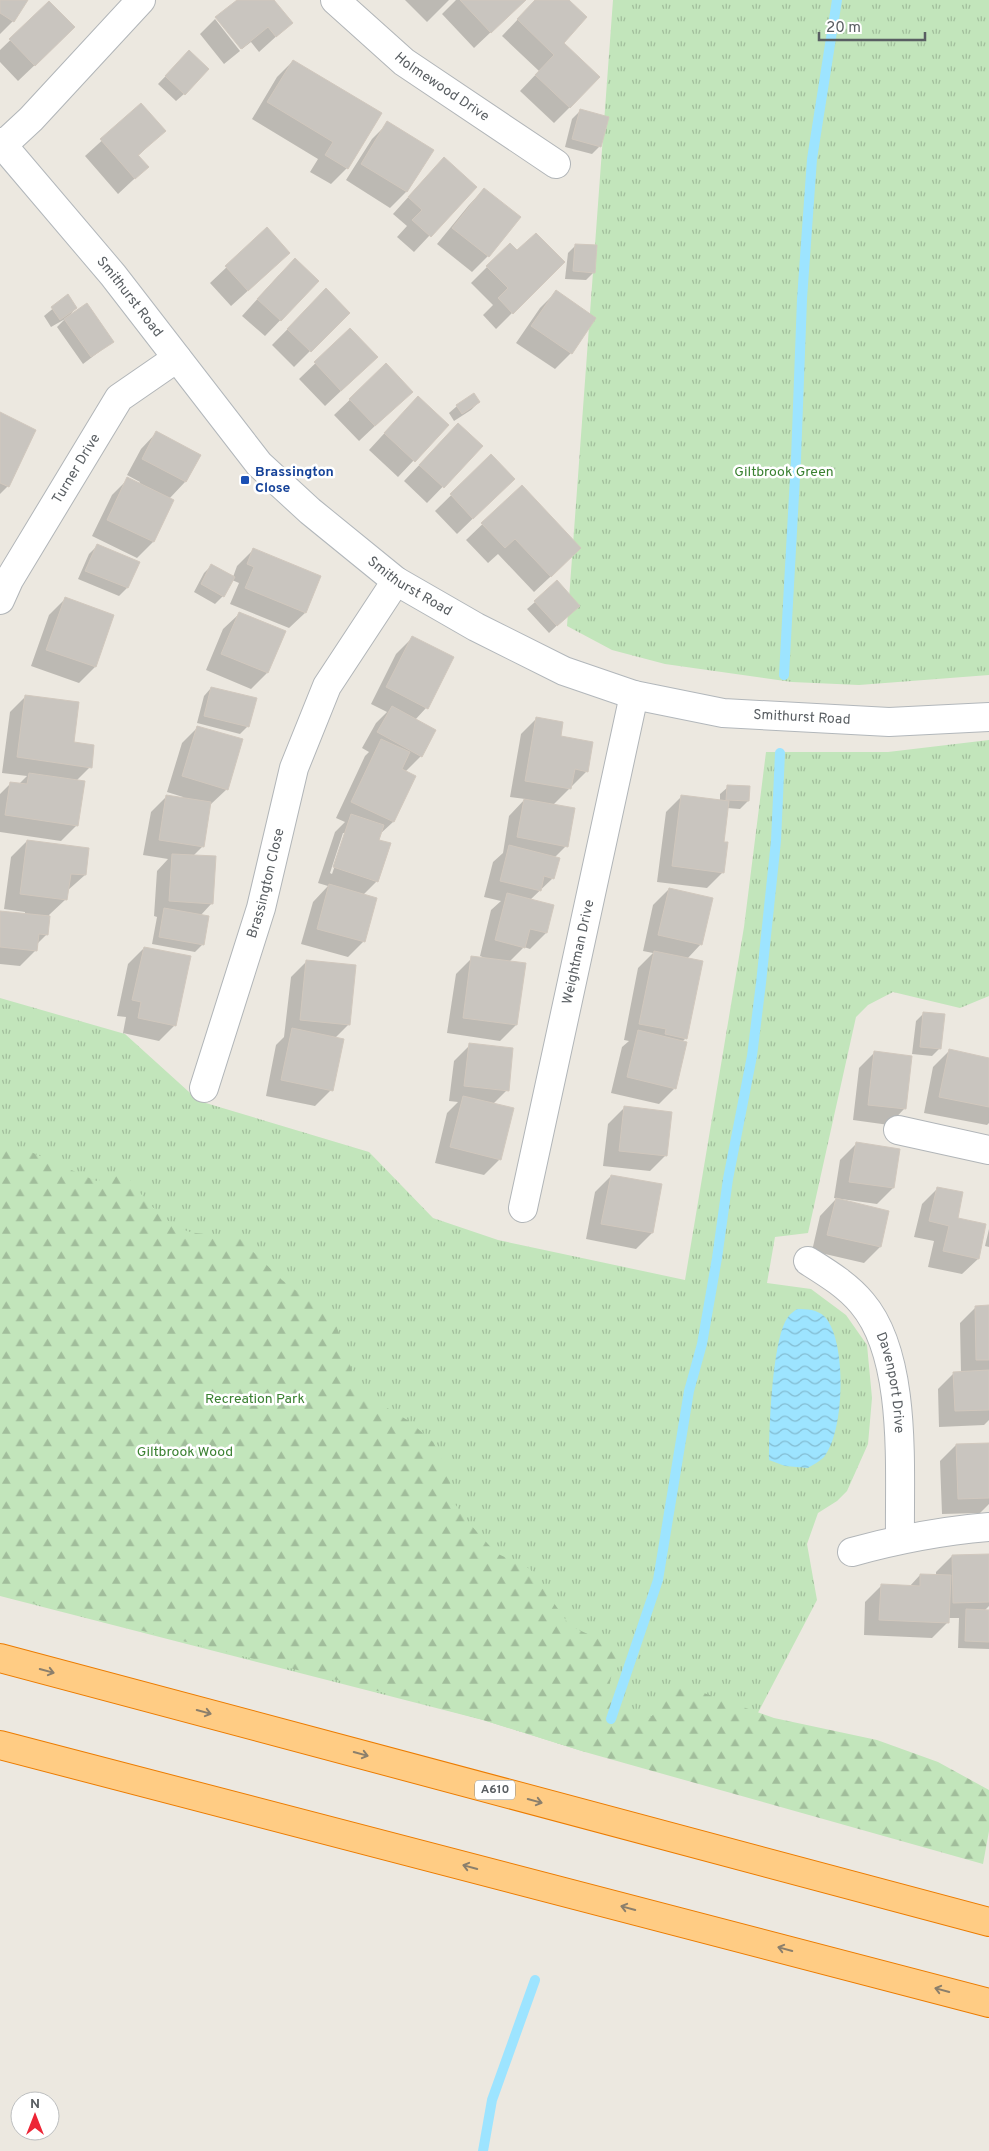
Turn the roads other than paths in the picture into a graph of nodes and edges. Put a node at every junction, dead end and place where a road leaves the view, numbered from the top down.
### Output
1 (141, 0) edge
2 (335, 0) edge
3 (2, 144) edge
4 (556, 164) dead end
5 (176, 358) junction
6 (396, 581) junction
7 (0, 600) edge
8 (634, 694) junction
9 (989, 717) edge
10 (204, 1088) dead end
11 (898, 1130) dead end
12 (989, 1150) edge
13 (523, 1208) dead end
14 (808, 1261) dead end
15 (989, 1527) edge
16 (900, 1538) junction
17 (852, 1552) dead end
18 (0, 1658) edge
19 (0, 1745) edge
20 (989, 1922) edge
21 (989, 2003) edge

1 - 3 street
2 - 4 street, Holmewood Drive
3 - 5 street, Smithurst Road
5 - 6 street, Smithurst Road
5 - 7 street, Turner Drive
6 - 8 street, Smithurst Road
6 - 10 street, Brassington Close
8 - 9 street, Smithurst Road
8 - 13 street, Weightman Drive
11 - 12 street
14 - 16 street, Davenport Drive
15 - 16 street
16 - 17 street
18 -> 20 highway, A610
21 -> 19 highway

